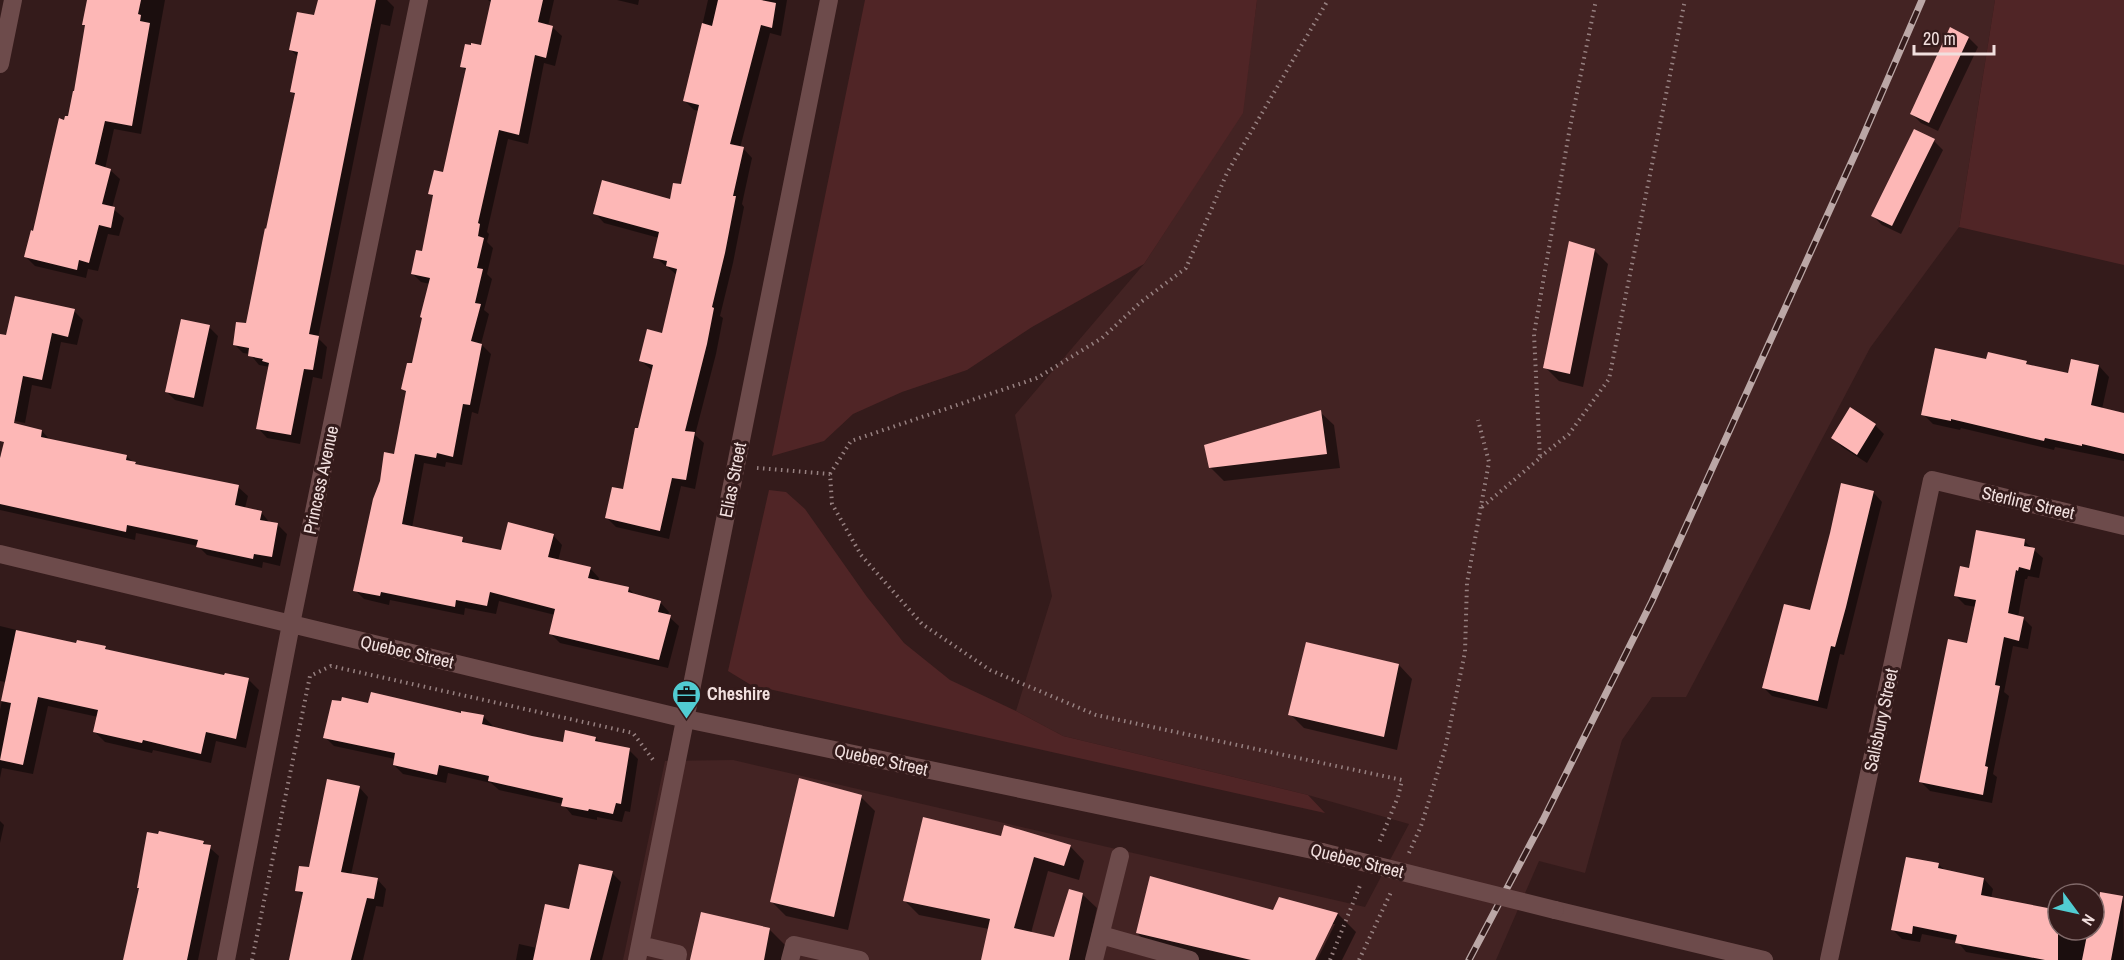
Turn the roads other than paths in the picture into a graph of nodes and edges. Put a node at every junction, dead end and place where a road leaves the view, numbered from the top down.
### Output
1 (13, 0) edge
2 (419, 0) edge
3 (829, 0) edge
4 (0, 64) edge
5 (1932, 480) joint
6 (2124, 526) edge
7 (0, 554) edge
8 (291, 624) junction
9 (686, 719) junction
10 (1120, 856) dead end
11 (1101, 935) junction
12 (639, 953) edge
13 (226, 960) edge
14 (677, 960) edge
15 (790, 960) edge
16 (860, 960) edge
17 (1094, 960) edge
18 (1190, 960) edge
19 (1764, 960) edge
20 (1829, 960) edge

1 - 4 street
2 - 8 street, Princess Avenue
3 - 9 street, Elias Street
5 - 6 street, Sterling Street
5 - 20 street, Salisbury Street
7 - 8 street, Quebec Street
8 - 9 street, Quebec Street
8 - 13 street, Princess Avenue
9 - 12 street, Elias Street
9 - 19 street, Quebec Street, bridge
10 - 11 street
11 - 17 street
11 - 18 street
12 - 14 street
15 - 16 street

